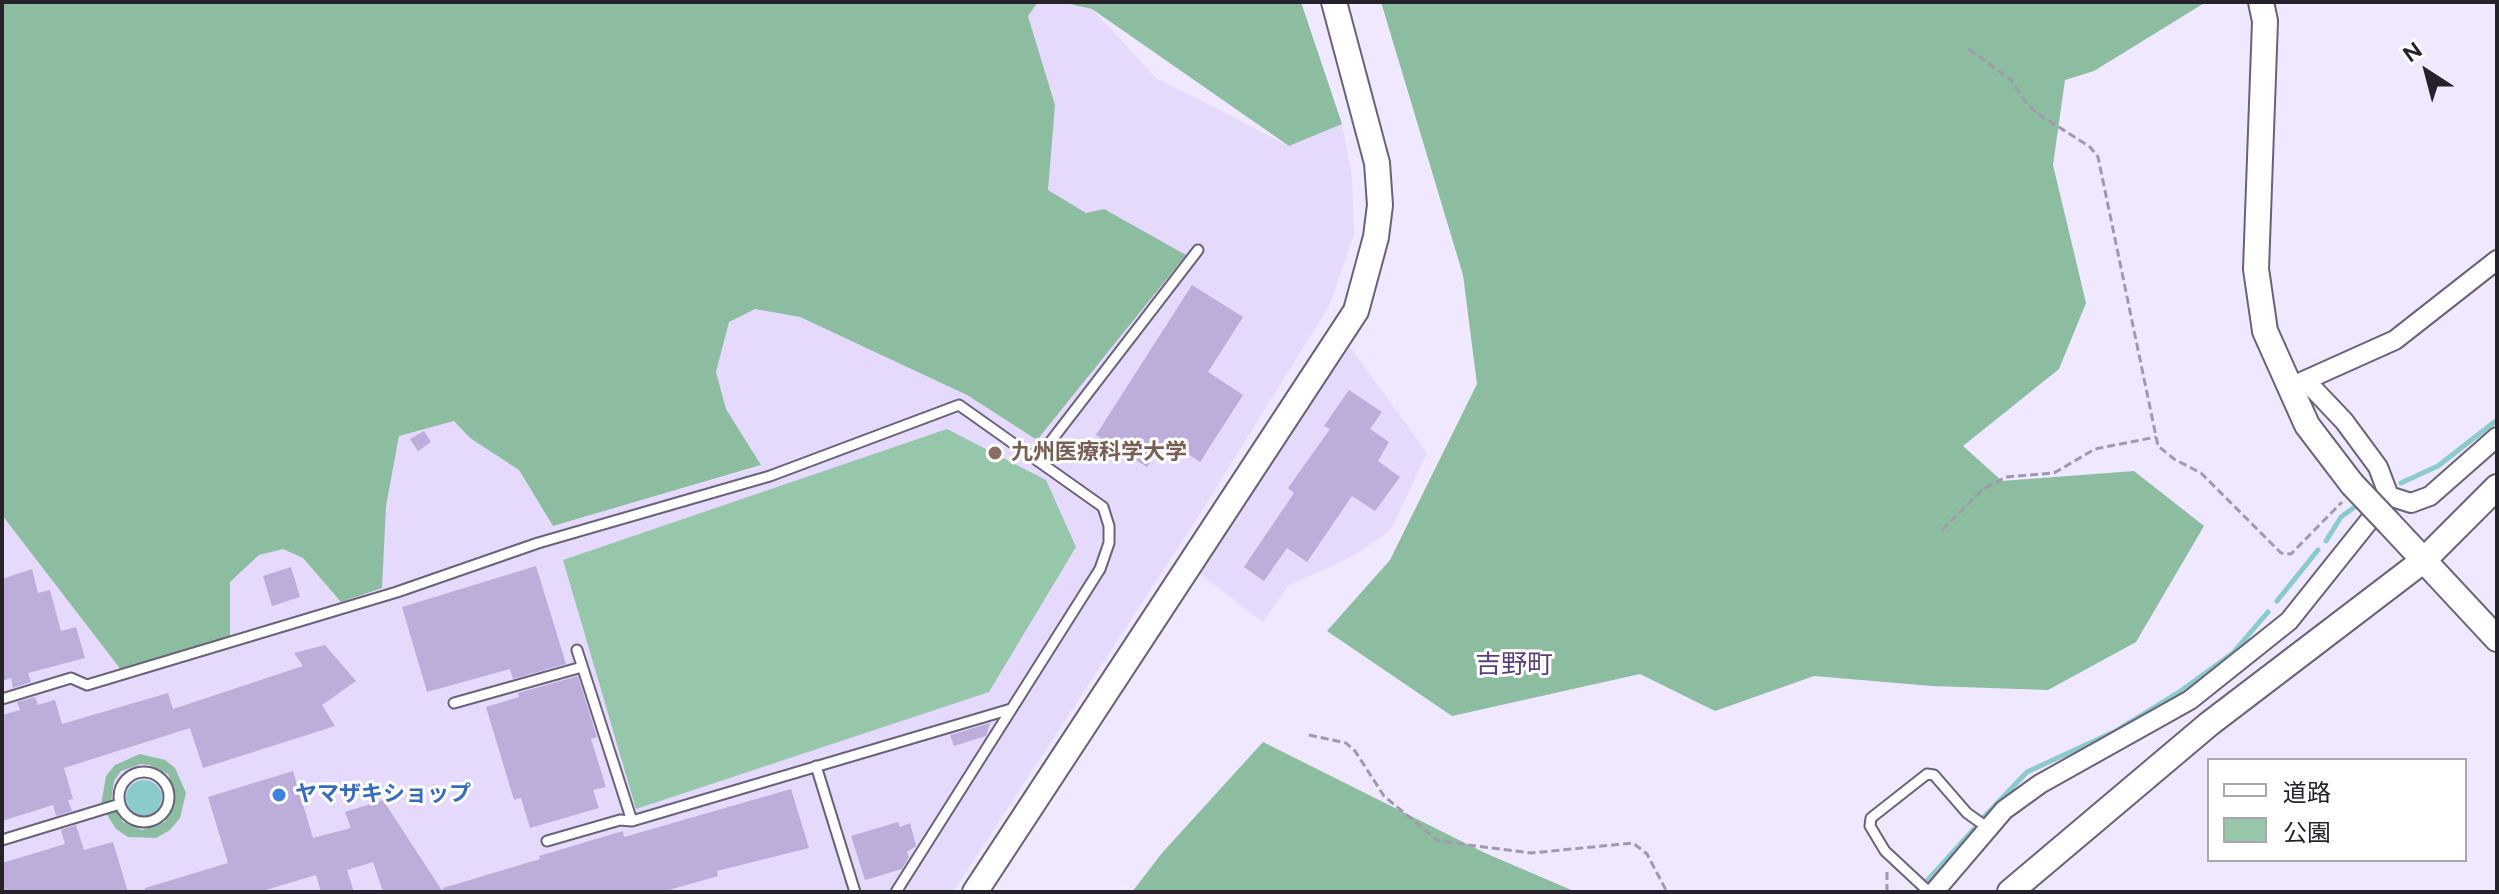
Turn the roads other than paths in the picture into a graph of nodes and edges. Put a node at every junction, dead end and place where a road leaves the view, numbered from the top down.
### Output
1 (1334, 2) edge
2 (2261, 2) edge
3 (1198, 250) dead end
4 (2497, 260) edge
5 (2297, 384) junction
6 (2497, 437) edge
7 (1038, 458) junction
8 (2497, 487) edge
9 (2389, 496) junction
10 (2424, 560) junction
11 (2497, 639) edge
12 (577, 650) dead end
13 (582, 667) junction
14 (2, 699) edge
15 (454, 703) dead end
16 (1011, 709) junction
17 (816, 766) junction
18 (120, 804) junction
19 (632, 821) junction
20 (1988, 828) junction
21 (2, 840) edge
22 (547, 841) dead end
23 (855, 892) edge
24 (896, 892) edge
25 (975, 892) edge
26 (1932, 892) edge
27 (2010, 892) edge

1 - 25 street
2 - 5 street
3 - 7 lane
4 - 5 street
5 - 9 street
5 - 10 street, bridge
6 - 9 street
7 - 14 lane
7 - 16 lane
8 - 10 street
9 - 20 street
10 - 11 street
10 - 27 street
12 - 13 lane
13 - 15 lane
13 - 19 lane
16 - 17 lane
16 - 24 lane
17 - 19 lane
17 - 23 lane
18 - 18 lane
18 - 21 lane
19 - 22 lane
20 - 26 street
20 - 26 lane

